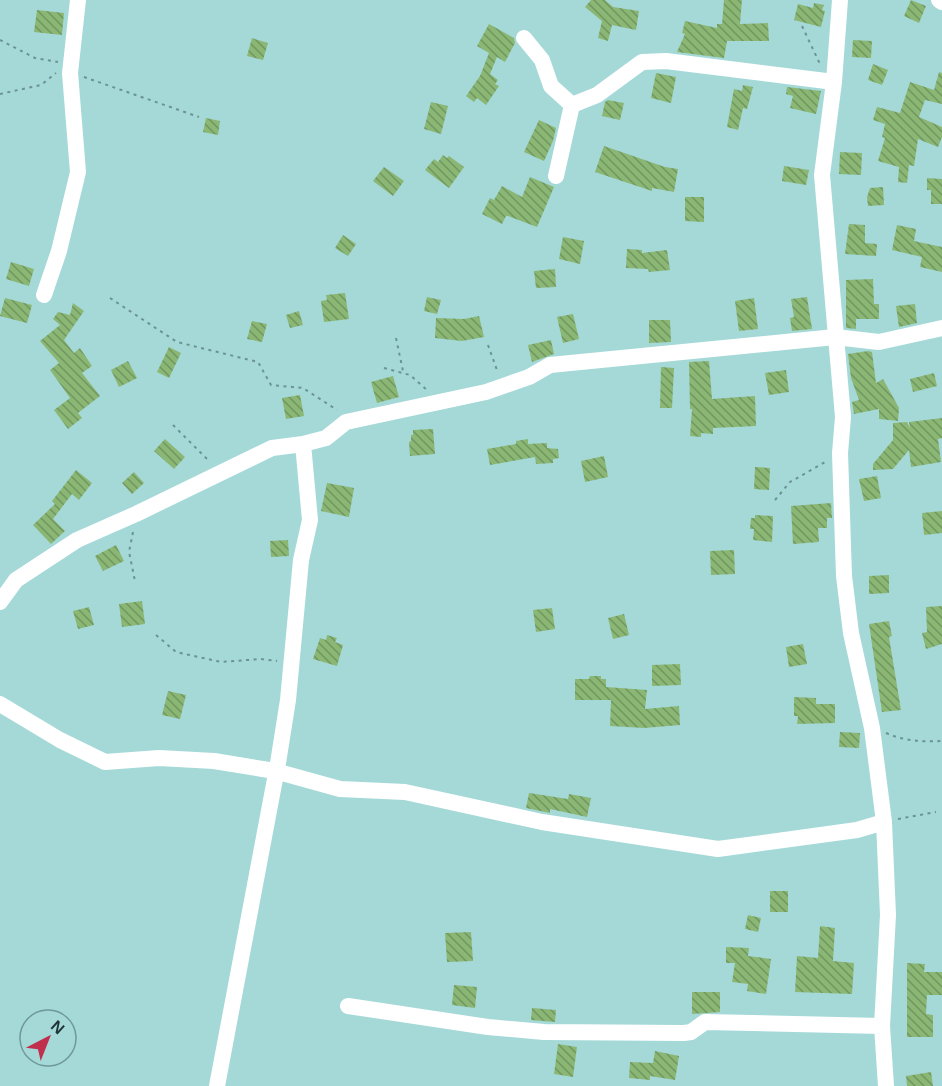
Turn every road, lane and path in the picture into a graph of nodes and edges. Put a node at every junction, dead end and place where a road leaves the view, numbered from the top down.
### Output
1 (78, 0) edge
2 (840, 0) edge
3 (802, 26) dead end
4 (524, 38) dead end
5 (0, 40) edge
6 (70, 67) junction
7 (834, 82) junction
8 (0, 94) edge
9 (572, 105) junction
10 (199, 117) dead end
11 (556, 176) dead end
12 (44, 295) dead end
13 (110, 298) dead end
14 (942, 329) edge
15 (835, 337) junction
16 (396, 338) dead end
17 (488, 345) dead end
18 (384, 368) dead end
19 (403, 371) junction
20 (508, 384) junction
21 (445, 401) junction
22 (346, 422) junction
23 (173, 424) dead end
24 (303, 444) junction
25 (840, 453) junction
26 (237, 465) junction
27 (775, 500) dead end
28 (136, 514) junction
29 (135, 581) dead end
30 (0, 602) edge
31 (156, 635) dead end
32 (292, 662) junction
33 (0, 704) edge
34 (872, 728) junction
35 (942, 741) edge
36 (275, 771) junction
37 (936, 812) dead end
38 (884, 822) junction
39 (348, 1006) dead end
40 (882, 1026) junction
41 (216, 1086) edge
42 (886, 1086) edge

1 - 6 street
2 - 7 street
3 - 7 path
4 - 9 street
5 - 6 path
6 - 8 path
6 - 10 path
6 - 12 street
7 - 9 street
7 - 15 street
9 - 11 street
13 - 22 path
14 - 15 street
15 - 20 street
15 - 25 street
16 - 19 path
17 - 20 path
18 - 19 path
19 - 21 path
20 - 21 street
21 - 22 street
22 - 24 street
23 - 26 path
24 - 26 street
24 - 32 street
25 - 27 path
25 - 34 street
26 - 28 street
28 - 29 path
28 - 30 street
31 - 32 path
32 - 36 street
33 - 36 street
34 - 35 path
34 - 38 street
36 - 38 street
36 - 41 street
37 - 38 path
38 - 40 street
39 - 40 street
40 - 42 street

